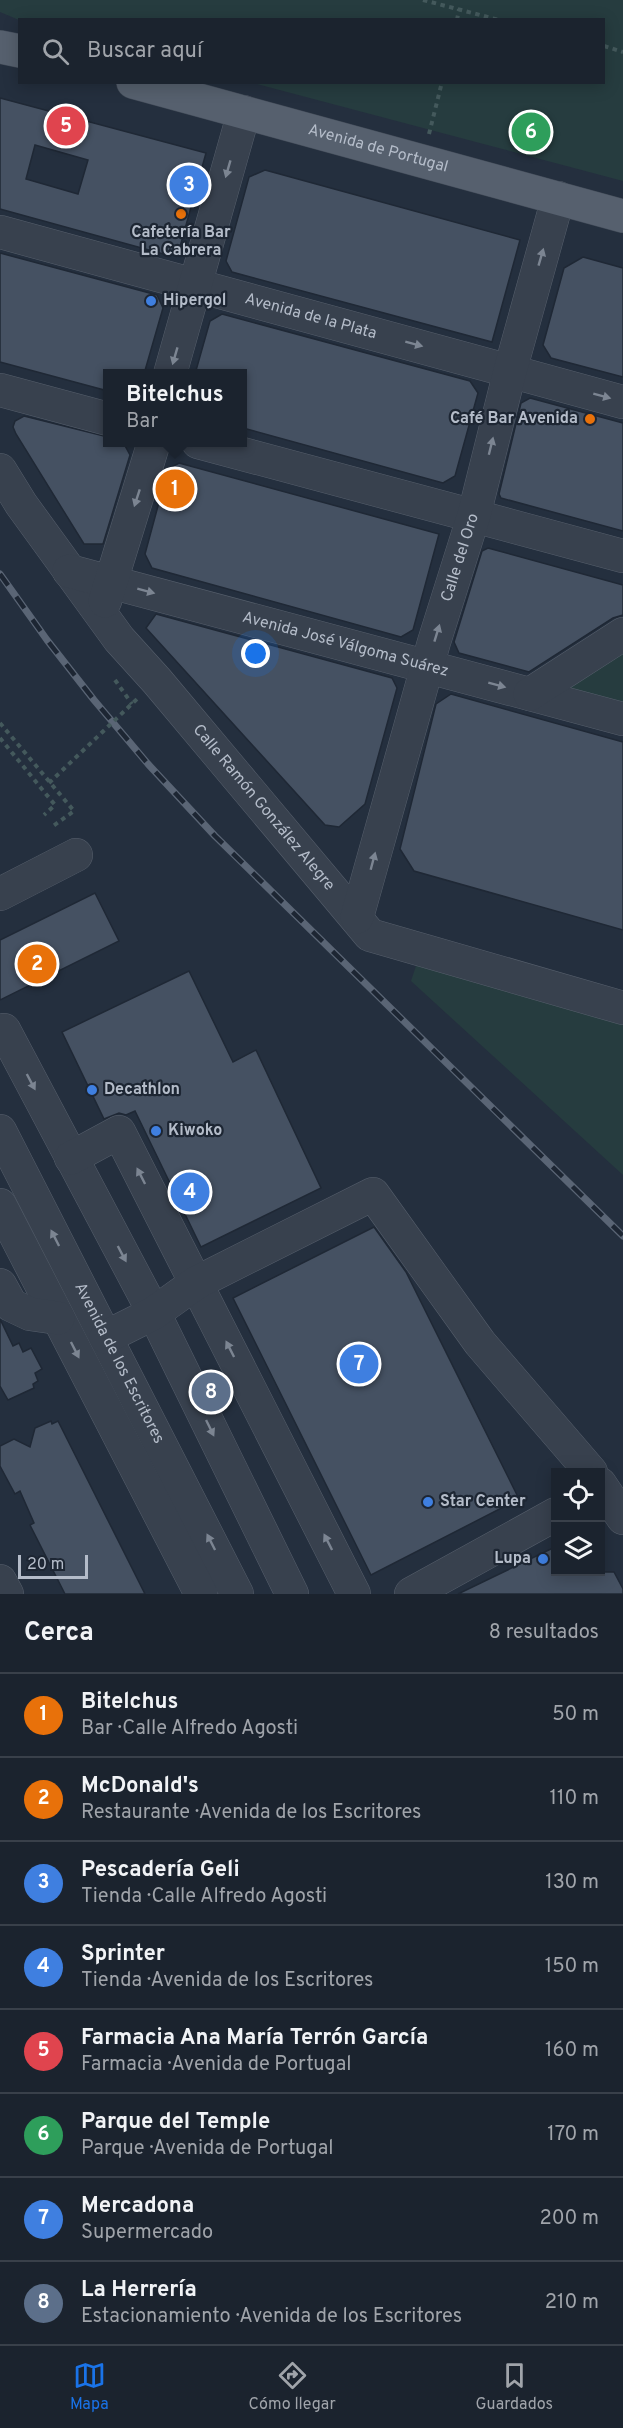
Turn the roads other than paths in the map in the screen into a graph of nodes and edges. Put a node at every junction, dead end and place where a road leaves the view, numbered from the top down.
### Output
1 (140, 84) edge
2 (244, 112) junction
3 (558, 198) junction
4 (623, 216) edge
5 (0, 232) edge
6 (195, 285) junction
7 (171, 369) edge
8 (510, 371) junction
9 (0, 390) edge
10 (623, 402) edge
11 (103, 418) edge
12 (152, 447) edge
13 (217, 447) edge
14 (0, 470) edge
15 (474, 515) junction
16 (623, 556) edge
17 (69, 571) junction
18 (111, 582) junction
19 (101, 616) junction
20 (623, 634) edge
21 (427, 666) junction
22 (530, 694) junction
23 (623, 719) edge
24 (76, 855) dead end
25 (0, 894) edge
26 (357, 917) junction
27 (623, 1008) edge
28 (4, 1030) dead end
29 (0, 1131) edge
30 (71, 1158) junction
31 (0, 1205) edge
32 (196, 1283) junction
33 (0, 1285) edge
34 (154, 1313) junction
35 (58, 1317) junction
36 (106, 1336) junction
37 (586, 1468) edge
38 (605, 1492) edge
39 (551, 1516) edge
40 (623, 1518) edge
41 (0, 1581) edge
42 (7, 1594) edge
43 (201, 1594) edge
44 (237, 1594) edge
45 (292, 1594) edge
46 (354, 1594) edge
47 (411, 1594) edge

1 - 2 main road, Avenida de Portugal
2 - 3 main road, Avenida de Portugal
2 -> 6 street
3 - 4 main road, Avenida de Portugal
8 -> 3 street, Calle del Oro
5 - 6 street, Avenida de la Plata
6 -> 7 street
6 -> 8 street, Avenida de la Plata
8 -> 10 street, Avenida de la Plata
15 -> 8 street, Calle del Oro
9 - 11 street
12 -> 18 street
13 - 15 street
14 - 17 street, Calle Ramón González Alegre
15 - 16 street
21 -> 15 street, Calle del Oro
17 - 18 street, Avenida José Válgoma Suárez
17 - 19 street, Calle Ramón González Alegre
18 - 19 street
18 -> 21 street, Avenida José Válgoma Suárez
19 - 26 street, Calle Ramón González Alegre
20 - 22 street
21 -> 22 street, Avenida José Válgoma Suárez
26 -> 21 street, Calle del Oro
22 - 23 street, Avenida José Válgoma Suárez
24 - 25 street
26 - 27 street, Calle Ramón González Alegre
28 -> 30 street
36 -> 29 street, Avenida de los Escritores
32 -> 30 street
30 -> 34 street
31 - 35 street, Avenida de los Escritores
32 - 34 street
32 - 37 street
46 -> 32 street
33 - 35 street
34 - 36 street
34 -> 45 street
35 -> 43 street, Avenida de los Escritores
44 -> 36 street, Avenida de los Escritores
38 - 40 street
39 - 47 street
41 - 42 street

